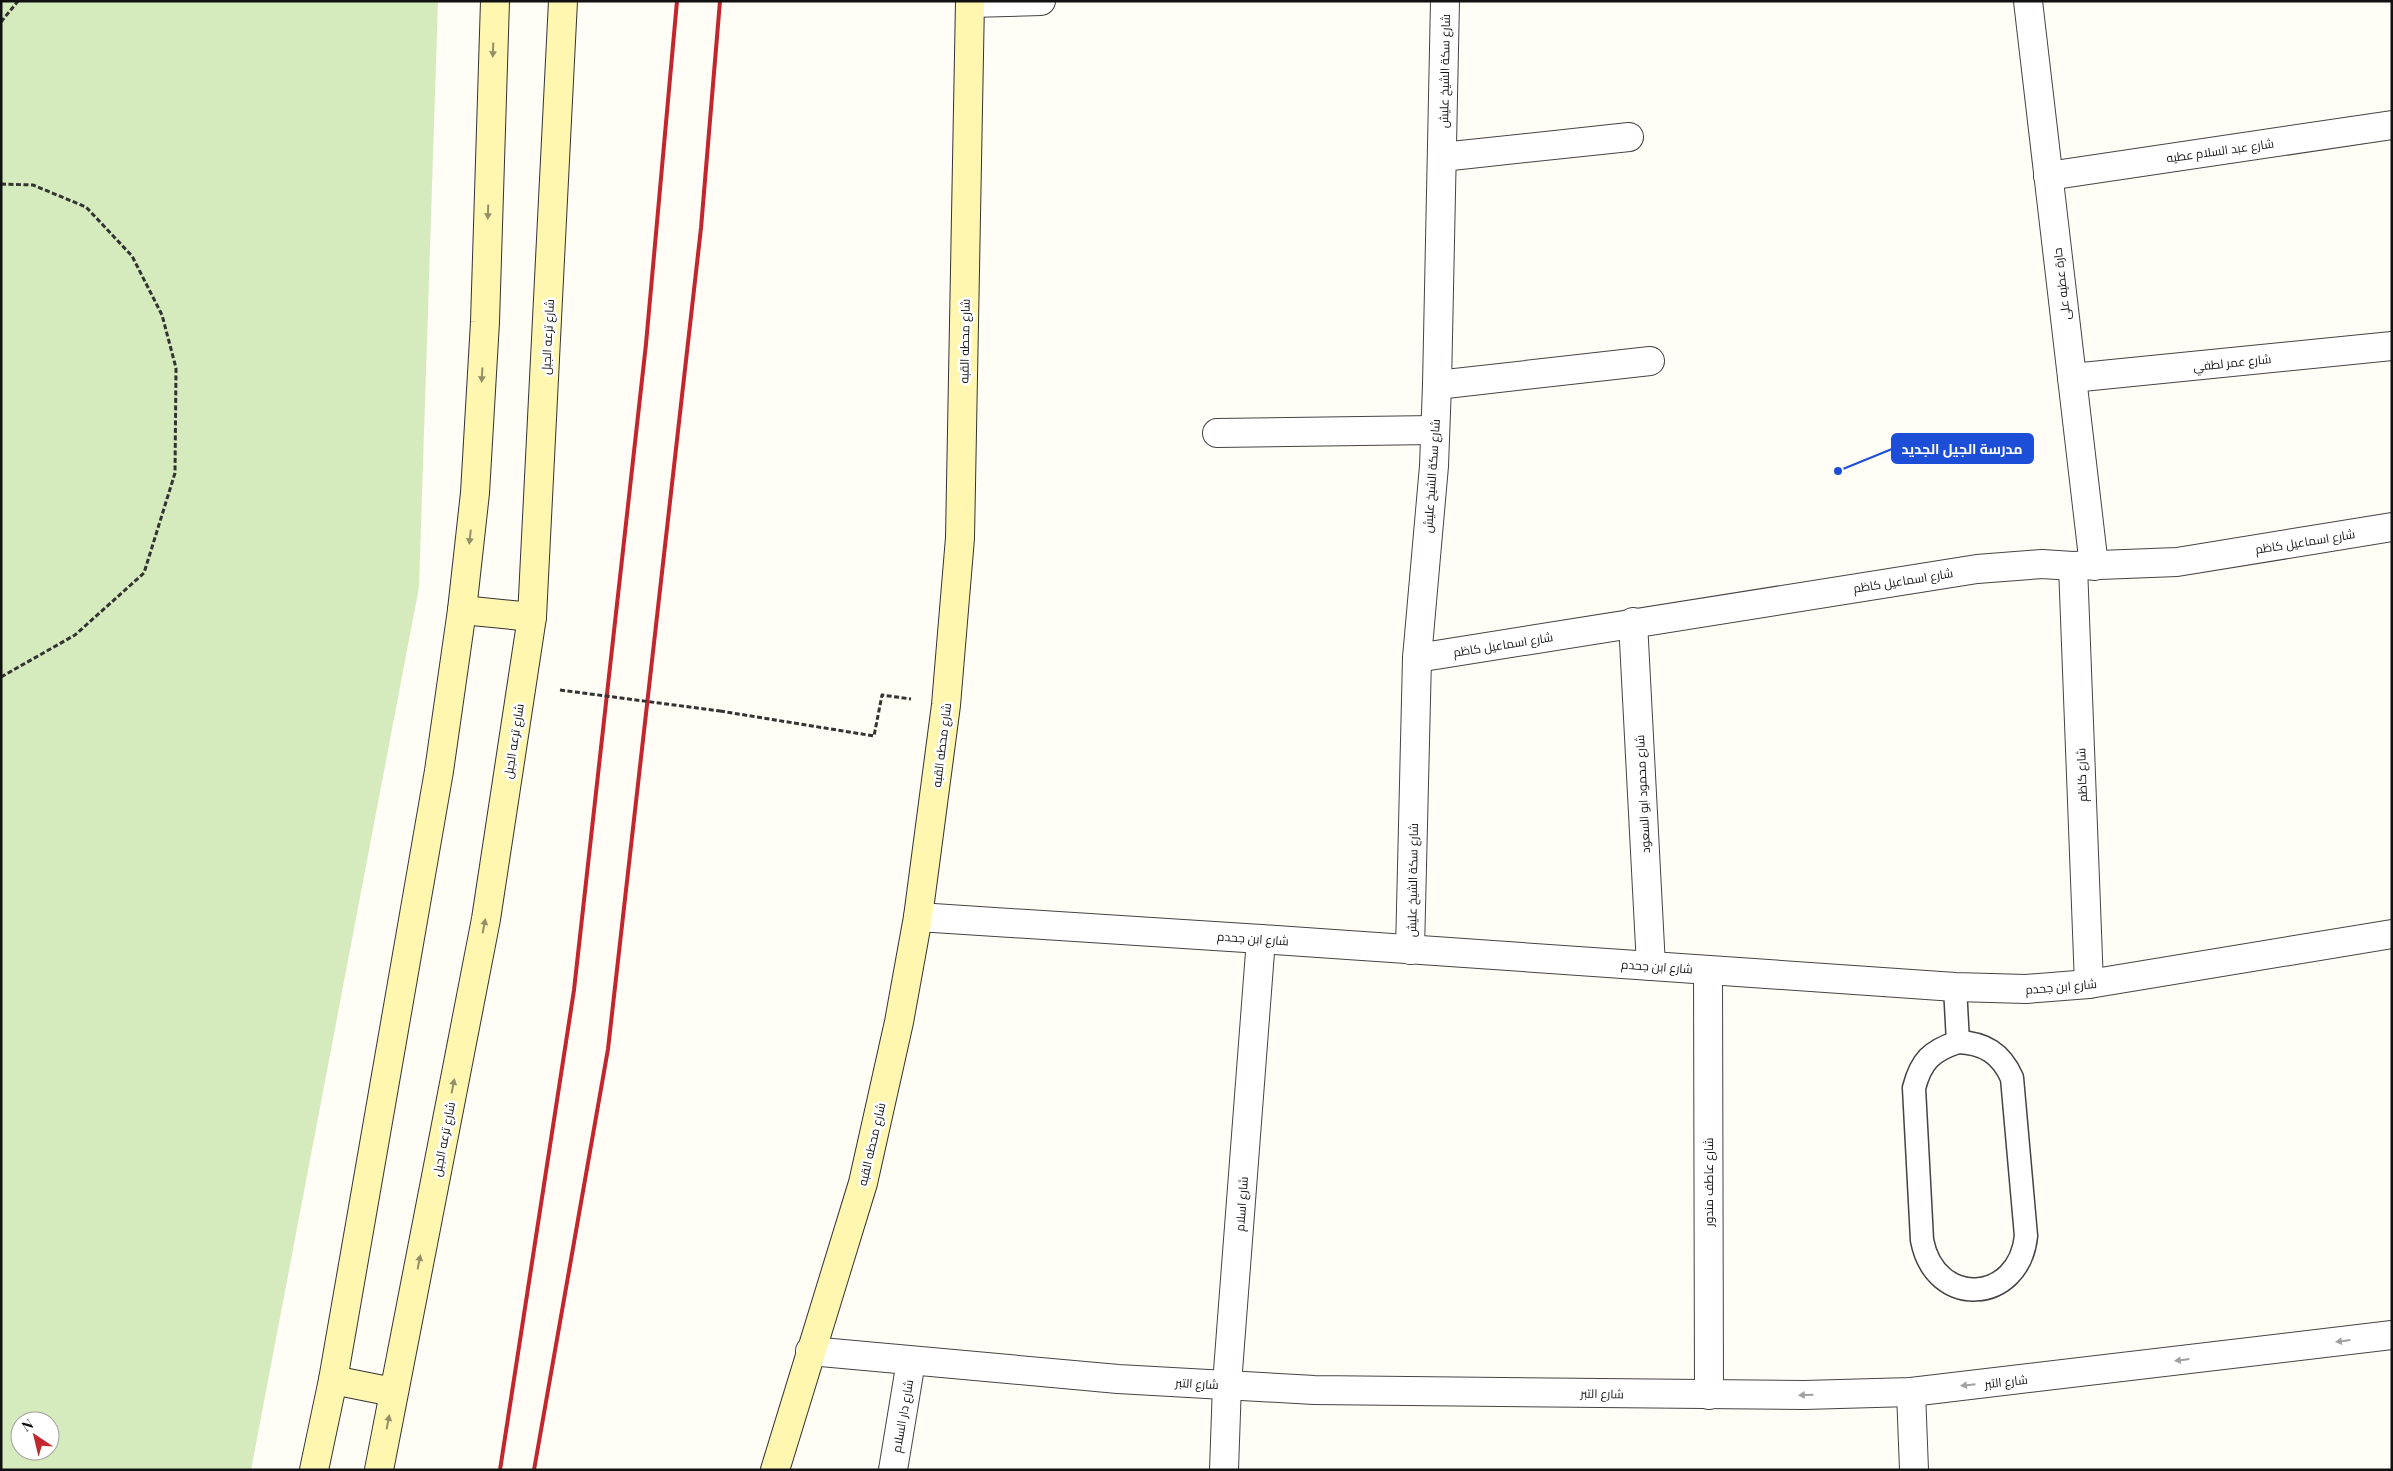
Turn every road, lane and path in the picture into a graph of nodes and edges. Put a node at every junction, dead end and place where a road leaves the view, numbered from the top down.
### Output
1 (18, 1) edge
2 (495, 1) edge
3 (563, 1) edge
4 (1041, 1) edge
5 (1445, 1) edge
6 (2028, 1) edge
7 (970, 2) edge
8 (1, 22) edge
9 (2392, 125) edge
10 (1629, 137) dead end
11 (1442, 157) junction
12 (2048, 176) junction
13 (1, 184) edge
14 (2392, 346) edge
15 (1650, 361) dead end
16 (2072, 378) junction
17 (1437, 386) junction
18 (1434, 430) junction
19 (1217, 433) dead end
20 (2392, 527) edge
21 (2083, 566) junction
22 (462, 610) junction
23 (532, 617) junction
24 (1633, 622) junction
25 (1417, 658) junction
26 (1, 677) edge
27 (560, 690) dead end
28 (946, 705) junction
29 (918, 917) junction
30 (2392, 934) edge
31 (1262, 939) junction
32 (1410, 950) junction
33 (1651, 966) junction
34 (1708, 970) junction
35 (2089, 984) junction
36 (1954, 987) junction
37 (1958, 1042) junction
38 (2392, 1335) edge
39 (810, 1351) junction
40 (912, 1362) junction
41 (333, 1380) junction
42 (1227, 1384) junction
43 (393, 1392) junction
44 (1911, 1392) junction
45 (1709, 1395) junction
46 (314, 1470) edge
47 (379, 1470) edge
48 (775, 1470) edge
49 (893, 1470) edge
50 (1224, 1470) edge
51 (1914, 1470) edge

1 - 8 path
2 -> 22 main road
3 - 23 main road, شارع ترعه الجبل
4 - 7 street
5 - 11 street, شارع سكة الشيخ عليش
6 - 12 street, حارة عطيه على
7 - 28 main road, شارع محطه القبه
9 - 12 street, شارع عبد السلام عطيه
10 - 11 street
11 - 17 street, شارع سكة الشيخ عليش
12 - 16 street, حارة عطيه على
13 - 26 path
14 - 16 street, شارع عمر لطفي
15 - 17 street
16 - 21 street, حارة عطيه على
17 - 18 street, شارع سكة الشيخ عليش
18 - 19 street
18 - 25 street, شارع سكة الشيخ عليش
20 - 21 street, شارع اسماعيل كاظم
21 - 24 street, شارع اسماعيل كاظم
21 - 35 street, شارع كاظم
22 - 23 main road
22 - 41 main road
43 -> 23 main road, شارع ترعه الجبل
24 - 25 street, شارع اسماعيل كاظم
24 - 33 street, شارع محمود ابو السعود
25 - 32 street, شارع سكة الشيخ عليش
27 - 28 path, bridge
28 - 29 main road, شارع محطه القبه
29 - 31 street, شارع ابن جحدم
29 - 39 main road, شارع محطه القبه
30 - 35 street, شارع ابن جحدم
31 - 32 street, شارع ابن جحدم
31 - 42 street, شارع اسلام
32 - 33 street, شارع ابن جحدم
33 - 34 street, شارع ابن جحدم
34 - 36 street, شارع ابن جحدم
34 - 45 street, شارع عاطف مندور
35 - 36 street, شارع ابن جحدم
36 - 37 lane
37 - 37 lane
38 -> 44 street, شارع التبر
39 - 40 street, شارع التبر
39 - 48 main road, شارع محطه القبه
40 - 42 street, شارع التبر
40 - 49 street, شارع دار السلام
41 - 43 main road
41 - 46 main road
42 - 45 street, شارع التبر
42 - 50 street, شارع اسلام
47 -> 43 main road, شارع ترعه الجبل
44 -> 45 street, شارع التبر
44 - 51 street

